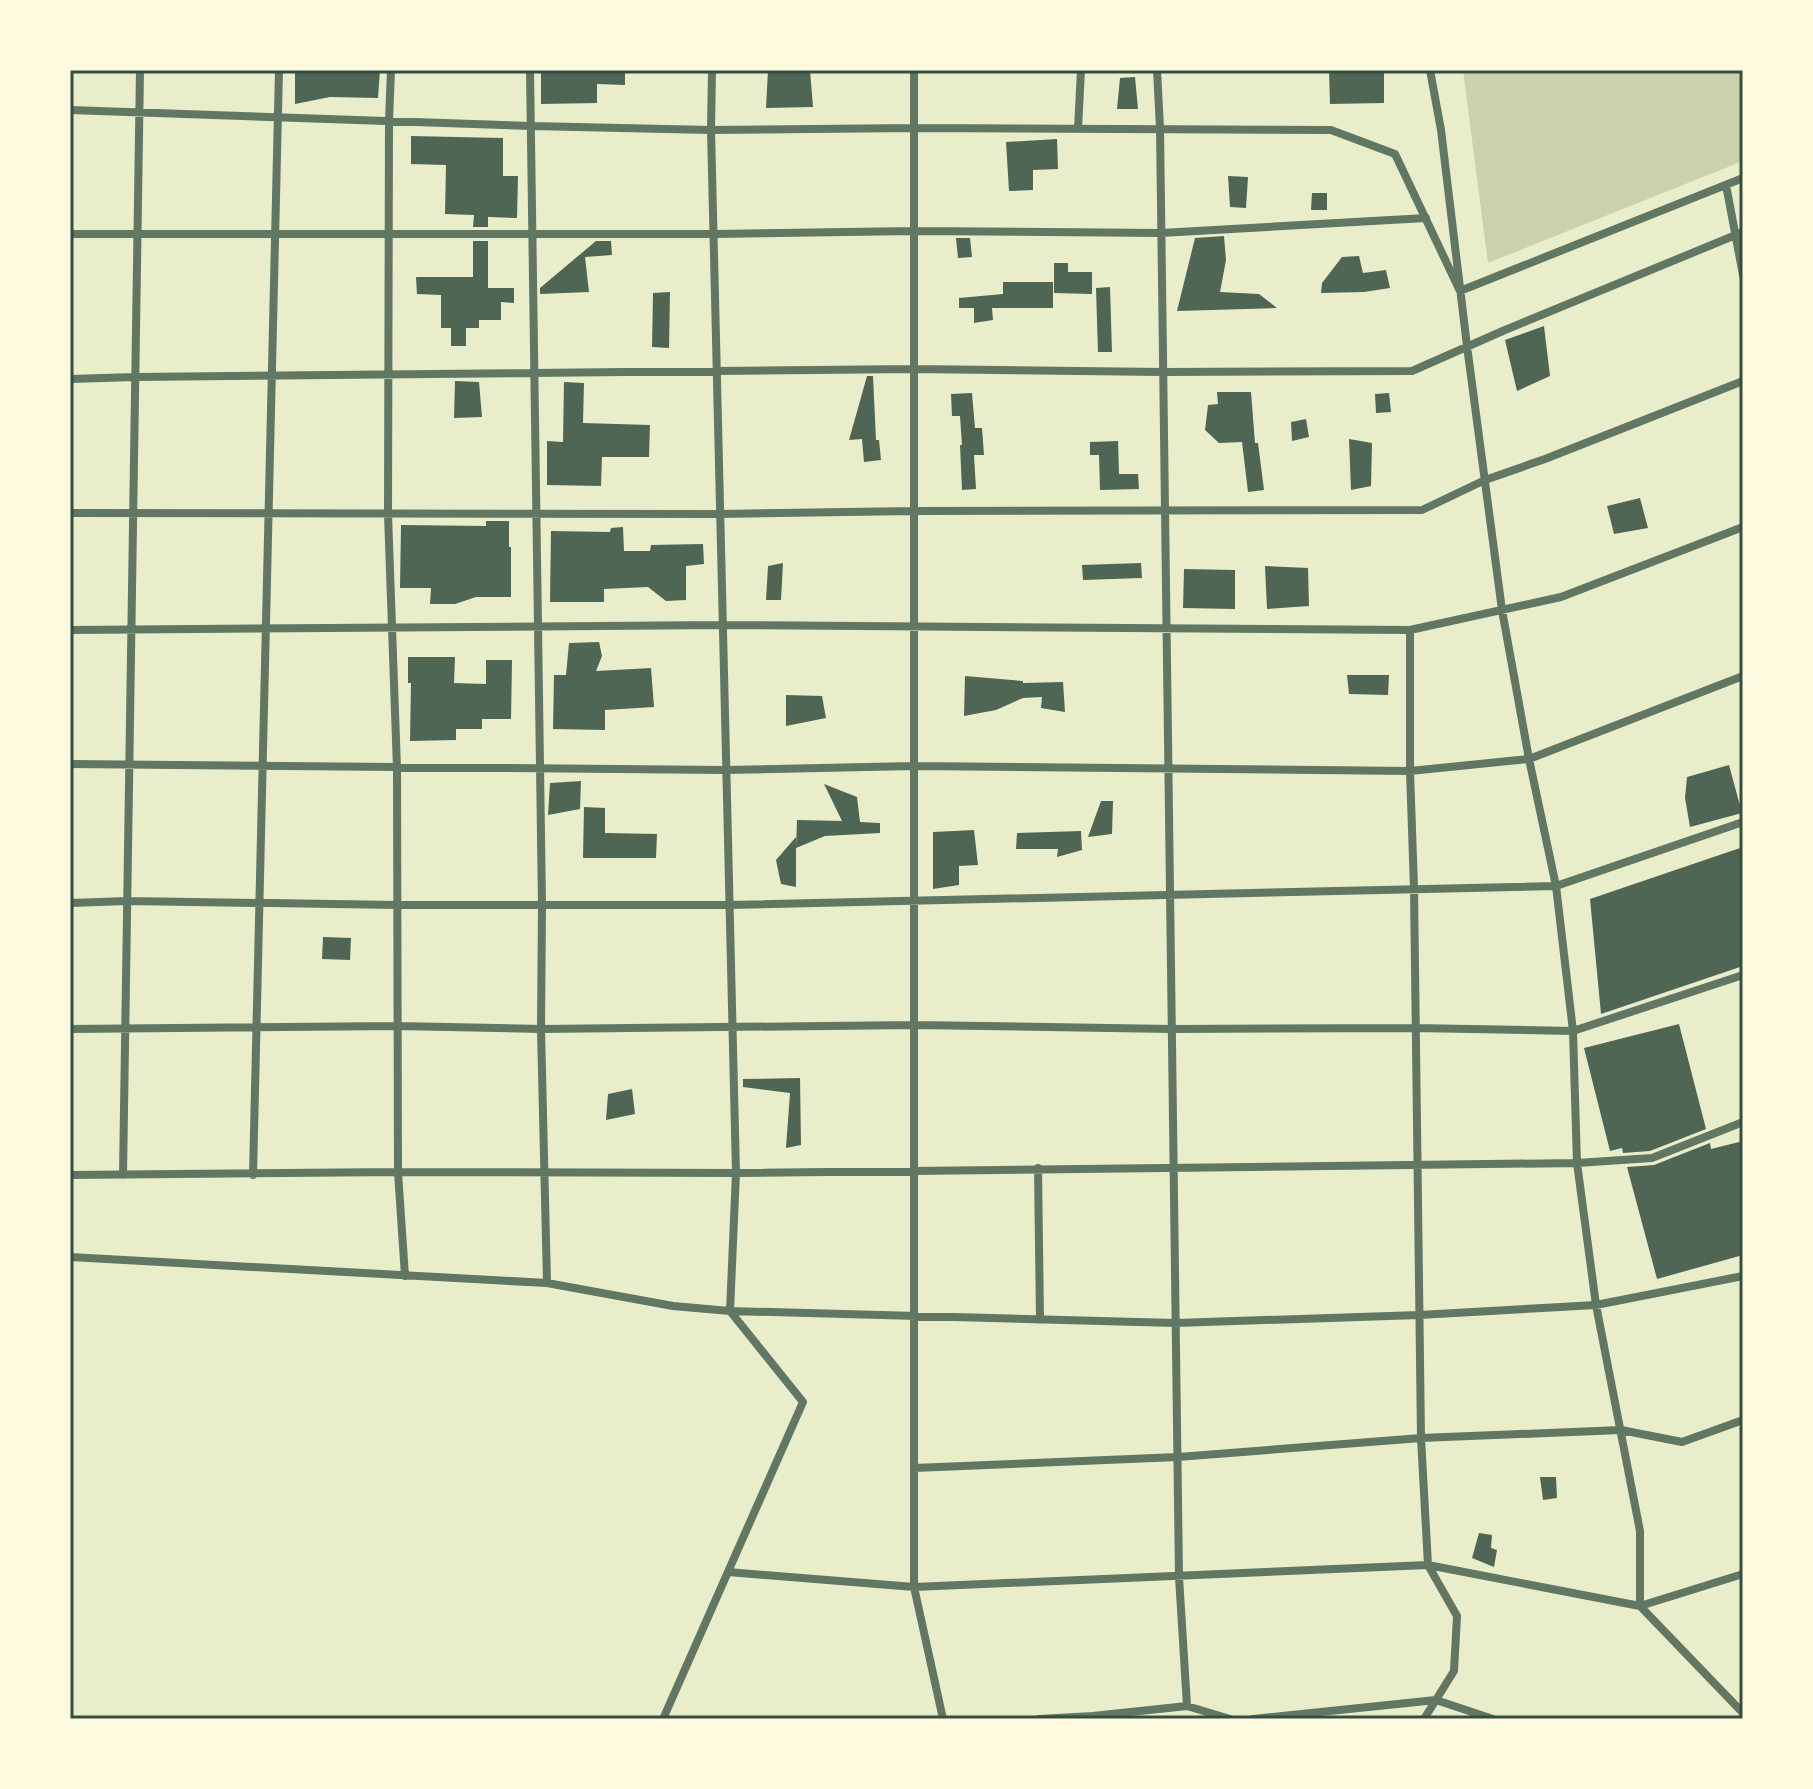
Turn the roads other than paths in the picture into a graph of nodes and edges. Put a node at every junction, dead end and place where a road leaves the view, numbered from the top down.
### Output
1 (140, 70) edge
2 (279, 70) edge
3 (391, 70) edge
4 (530, 70) edge
5 (712, 70) edge
6 (914, 70) edge
7 (1081, 70) edge
8 (1157, 70) edge
9 (1430, 70) edge
10 (70, 110) edge
11 (139, 112) junction
12 (278, 116) junction
13 (389, 121) junction
14 (531, 126) junction
15 (914, 128) junction
16 (1160, 128) junction
17 (1078, 129) junction
18 (711, 130) junction
19 (1743, 178) edge
20 (1726, 185) junction
21 (1426, 218) junction
22 (914, 231) junction
23 (1161, 233) junction
24 (70, 234) edge
25 (137, 234) junction
26 (275, 234) junction
27 (390, 234) junction
28 (533, 234) junction
29 (714, 234) junction
30 (1740, 234) edge
31 (1743, 275) edge
32 (1460, 291) junction
33 (1467, 346) junction
34 (914, 369) junction
35 (717, 370) junction
36 (535, 372) junction
37 (1163, 372) junction
38 (388, 374) junction
39 (271, 375) junction
40 (135, 377) junction
41 (70, 379) edge
42 (1743, 381) edge
43 (1485, 480) junction
44 (1165, 510) junction
45 (914, 511) junction
46 (70, 513) edge
47 (133, 513) junction
48 (268, 513) junction
49 (388, 514) junction
50 (536, 514) junction
51 (720, 514) junction
52 (1743, 527) edge
53 (1502, 610) junction
54 (722, 625) junction
55 (391, 627) junction
56 (538, 627) junction
57 (914, 627) junction
58 (265, 629) junction
59 (1167, 629) junction
60 (70, 630) edge
61 (131, 630) junction
62 (1410, 630) junction
63 (1743, 676) edge
64 (1529, 759) junction
65 (70, 764) edge
66 (129, 764) junction
67 (262, 766) junction
68 (914, 766) junction
69 (397, 768) junction
70 (540, 769) junction
71 (725, 770) junction
72 (1167, 770) junction
73 (1410, 771) junction
74 (1743, 822) edge
75 (1556, 886) junction
76 (1414, 888) junction
77 (1170, 894) junction
78 (914, 900) junction
79 (127, 901) junction
80 (70, 903) edge
81 (259, 903) junction
82 (398, 905) junction
83 (542, 905) junction
84 (729, 905) junction
85 (1743, 975) edge
86 (914, 1025) junction
87 (398, 1026) junction
88 (732, 1027) junction
89 (125, 1028) junction
90 (1415, 1028) junction
91 (70, 1029) edge
92 (256, 1029) junction
93 (541, 1029) junction
94 (1171, 1029) junction
95 (1573, 1031) junction
96 (1743, 1122) edge
97 (1577, 1163) junction
98 (1417, 1165) junction
99 (1174, 1167) junction
100 (1038, 1168) junction
101 (914, 1170) junction
102 (398, 1172) junction
103 (545, 1173) junction
104 (736, 1173) junction
105 (70, 1175) edge
106 (123, 1175) junction
107 (253, 1175) junction
108 (70, 1257) edge
109 (405, 1276) junction
110 (1743, 1276) edge
111 (547, 1283) junction
112 (1596, 1305) junction
113 (730, 1311) junction
114 (1419, 1315) junction
115 (914, 1317) junction
116 (1040, 1320) junction
117 (1176, 1323) junction
118 (1743, 1420) edge
119 (1621, 1430) junction
120 (1421, 1438) junction
121 (1178, 1457) junction
122 (914, 1468) junction
123 (1428, 1565) junction
124 (728, 1572) junction
125 (1743, 1574) edge
126 (1179, 1577) junction
127 (914, 1587) junction
128 (1640, 1606) junction
129 (1436, 1700) junction
130 (1187, 1706) junction
131 (1743, 1713) edge
132 (1093, 1718) edge
133 (663, 1719) edge
134 (943, 1719) edge
135 (1039, 1719) edge
136 (1230, 1719) edge
137 (1253, 1719) edge
138 (1424, 1719) edge
139 (1493, 1719) edge

1 - 11 street
2 - 12 street
3 - 13 street
4 - 14 street
5 - 18 street
6 - 15 street
7 - 17 street
8 - 16 street
9 - 32 street
10 - 11 street
11 - 12 street
11 - 25 street
12 - 13 street
12 - 26 street
13 - 14 street
13 - 27 street
14 - 18 street
14 - 28 street
15 - 17 street
15 - 18 street
15 - 22 street
16 - 17 street
16 - 21 street
16 - 23 street
18 - 29 street
19 - 20 street
20 - 30 street
20 - 32 street
21 - 23 street
21 - 32 street
22 - 23 street
22 - 29 street
22 - 34 street
23 - 37 street
24 - 25 street
25 - 26 street
25 - 40 street
26 - 27 street
26 - 39 street
27 - 28 street
27 - 38 street
28 - 29 street
28 - 36 street
29 - 35 street
30 - 31 street
30 - 33 street
32 - 33 street
33 - 37 street
33 - 43 street
34 - 35 street
34 - 37 street
34 - 45 street
35 - 36 street
35 - 51 street
36 - 38 street
36 - 50 street
37 - 44 street
38 - 39 street
38 - 49 street
39 - 40 street
39 - 48 street
40 - 41 street
40 - 47 street
42 - 43 street
43 - 44 street
43 - 53 street
44 - 45 street
44 - 59 street
45 - 51 street
45 - 57 street
46 - 47 street
47 - 48 street
47 - 61 street
48 - 49 street
48 - 58 street
49 - 50 street
49 - 55 street
50 - 51 street
50 - 56 street
51 - 54 street
52 - 53 street
53 - 62 street
53 - 64 street
54 - 56 street
54 - 57 street
54 - 71 street
55 - 56 street
55 - 58 street
55 - 69 street
56 - 70 street
57 - 59 street
57 - 68 street
58 - 61 street
58 - 67 street
59 - 62 street
59 - 72 street
60 - 61 street
61 - 66 street
62 - 73 street
63 - 64 street
64 - 73 street
64 - 75 street
65 - 66 street
66 - 67 street
66 - 79 street
67 - 69 street
67 - 81 street
68 - 71 street
68 - 72 street
68 - 78 street
69 - 70 street
69 - 82 street
70 - 71 street
70 - 83 street
71 - 84 street
72 - 73 street
72 - 77 street
73 - 76 street
74 - 75 street
75 - 76 street
75 - 95 street
76 - 77 street
76 - 90 street
77 - 78 street
77 - 94 street
78 - 84 street
78 - 86 street
79 - 80 street
79 - 81 street
79 - 89 street
81 - 82 street
81 - 92 street
82 - 83 street
82 - 87 street
83 - 84 street
83 - 93 street
84 - 88 street
85 - 95 street
86 - 88 street
86 - 94 street
86 - 101 street
87 - 92 street
87 - 93 street
87 - 102 street
88 - 93 street
88 - 104 street
89 - 91 street
89 - 92 street
89 - 106 street
90 - 94 street
90 - 95 street
90 - 98 street
92 - 107 street
93 - 103 street
94 - 99 street
95 - 97 street
96 - 97 street
97 - 98 street
97 - 112 street
98 - 99 street
98 - 114 street
99 - 100 street
99 - 117 street
100 - 101 street
100 - 116 street
101 - 104 street
101 - 115 street
102 - 103 street
102 - 107 street
102 - 109 street
103 - 104 street
103 - 111 street
104 - 113 street
105 - 106 street
106 - 107 street
108 - 109 street
109 - 111 street
110 - 112 street
111 - 113 street
112 - 114 street
112 - 119 street
113 - 115 street
113 - 124 street
114 - 117 street
114 - 120 street
115 - 116 street
115 - 122 street
116 - 117 street
117 - 121 street
118 - 119 street
119 - 120 street
119 - 128 street
120 - 121 street
120 - 123 street
121 - 122 street
121 - 126 street
122 - 127 street
123 - 126 street
123 - 128 street
123 - 129 street
124 - 127 street
124 - 133 street
125 - 128 street
126 - 127 street
126 - 130 street
127 - 134 street
128 - 131 street
129 - 137 street
129 - 138 street
129 - 139 street
130 - 132 street
130 - 136 street
132 - 135 street

